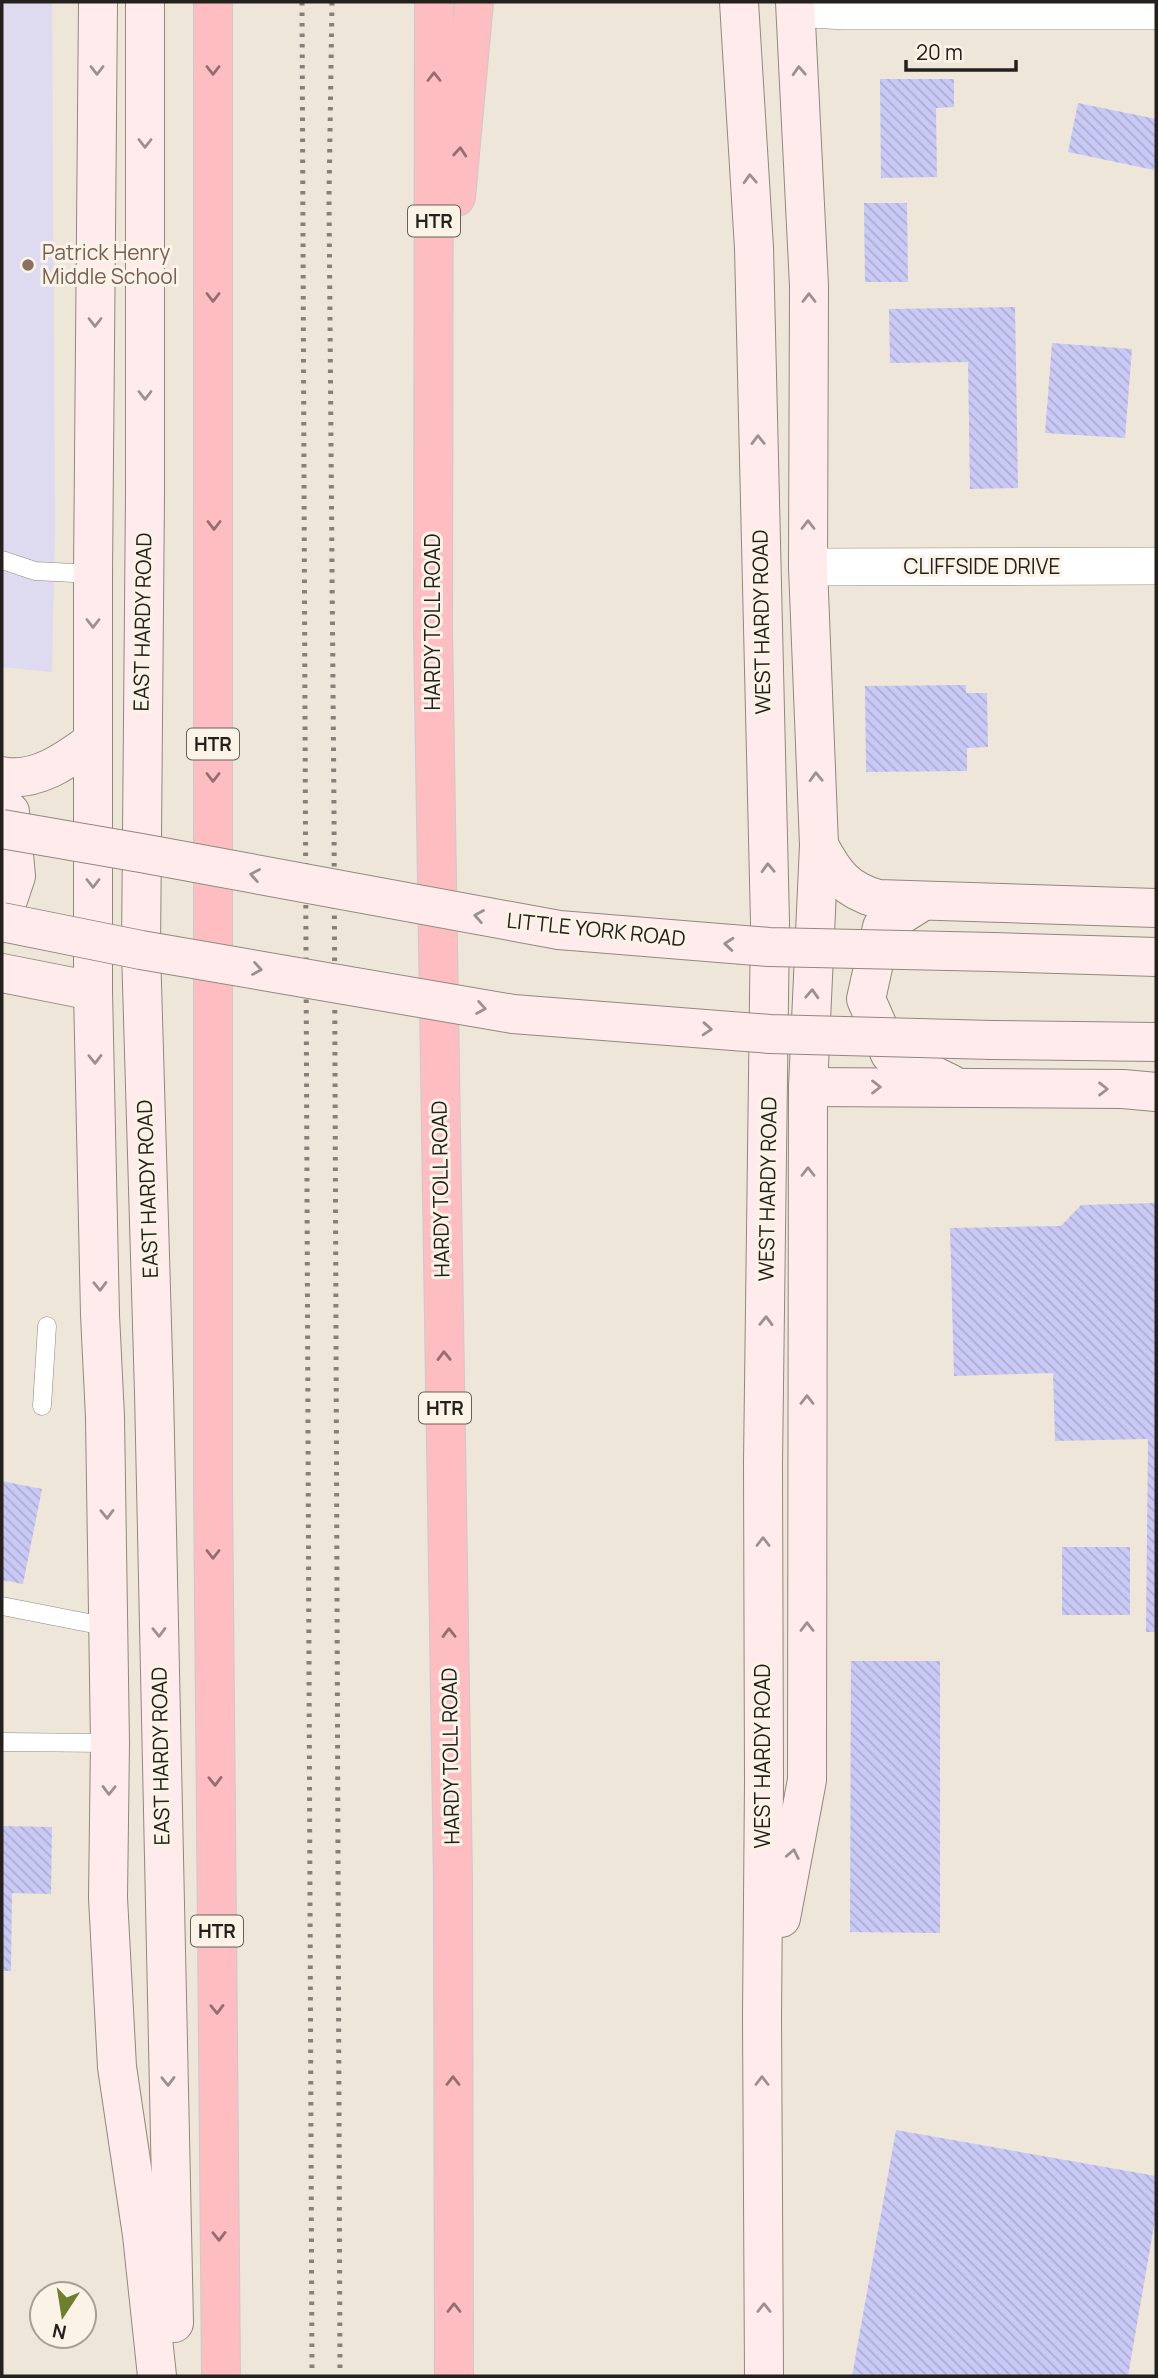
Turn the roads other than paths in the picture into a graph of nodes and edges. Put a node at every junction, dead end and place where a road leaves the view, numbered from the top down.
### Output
1 (98, 2) edge
2 (145, 2) edge
3 (213, 2) edge
4 (434, 2) edge
5 (474, 2) edge
6 (739, 2) edge
7 (796, 5) edge
8 (1156, 11) edge
9 (433, 440) junction
10 (2, 560) edge
11 (1156, 566) edge
12 (808, 567) junction
13 (93, 573) junction
14 (93, 741) junction
15 (2, 776) edge
16 (2, 804) edge
17 (2, 829) edge
18 (819, 845) junction
19 (141, 853) junction
20 (923, 901) junction
21 (1156, 908) edge
22 (2, 920) edge
23 (769, 947) junction
24 (141, 950) junction
25 (1156, 957) edge
26 (2, 974) edge
27 (93, 991) junction
28 (770, 1034) junction
29 (1156, 1042) edge
30 (808, 1087) junction
31 (958, 1088) junction
32 (1156, 1092) edge
33 (47, 1326) dead end
34 (42, 1406) dead end
35 (2, 1606) edge
36 (109, 1627) junction
37 (2, 1742) edge
38 (110, 1743) junction
39 (762, 2017) junction
40 (157, 2376) edge
41 (175, 2376) edge
42 (221, 2376) edge
43 (454, 2376) edge
44 (764, 2376) edge

1 -> 13 main road
2 -> 19 main road, EAST HARDY ROAD
3 -> 42 highway, HTR
9 -> 4 highway, HARDY TOLL ROAD / HTR
9 -> 5 highway
23 -> 6 main road, WEST HARDY ROAD
7 - 8 street
12 -> 7 main road
43 -> 9 highway, HARDY TOLL ROAD / HTR
10 - 13 lane
11 - 12 street, CLIFFSIDE DRIVE
18 -> 12 main road
13 -> 14 main road
14 - 15 main road
14 -> 27 main road
16 - 22 main road
17 - 19 main road, LITTLE YORK ROAD, bridge
18 - 20 main road
30 -> 18 main road
23 -> 19 main road, LITTLE YORK ROAD, bridge
19 - 24 main road, EAST HARDY ROAD
20 - 21 main road
20 - 31 main road
22 - 24 main road, bridge
23 - 25 main road, LITTLE YORK ROAD, bridge
23 - 28 main road, WEST HARDY ROAD
24 -> 28 main road, bridge
24 -> 41 main road, EAST HARDY ROAD
26 - 27 main road
27 -> 36 main road
28 - 29 main road, bridge
39 -> 28 main road, WEST HARDY ROAD
30 -> 31 main road
39 -> 30 main road
31 -> 32 main road
33 - 34 lane
35 - 36 lane
36 - 38 main road
37 - 38 lane
38 -> 40 main road
44 -> 39 main road, WEST HARDY ROAD

